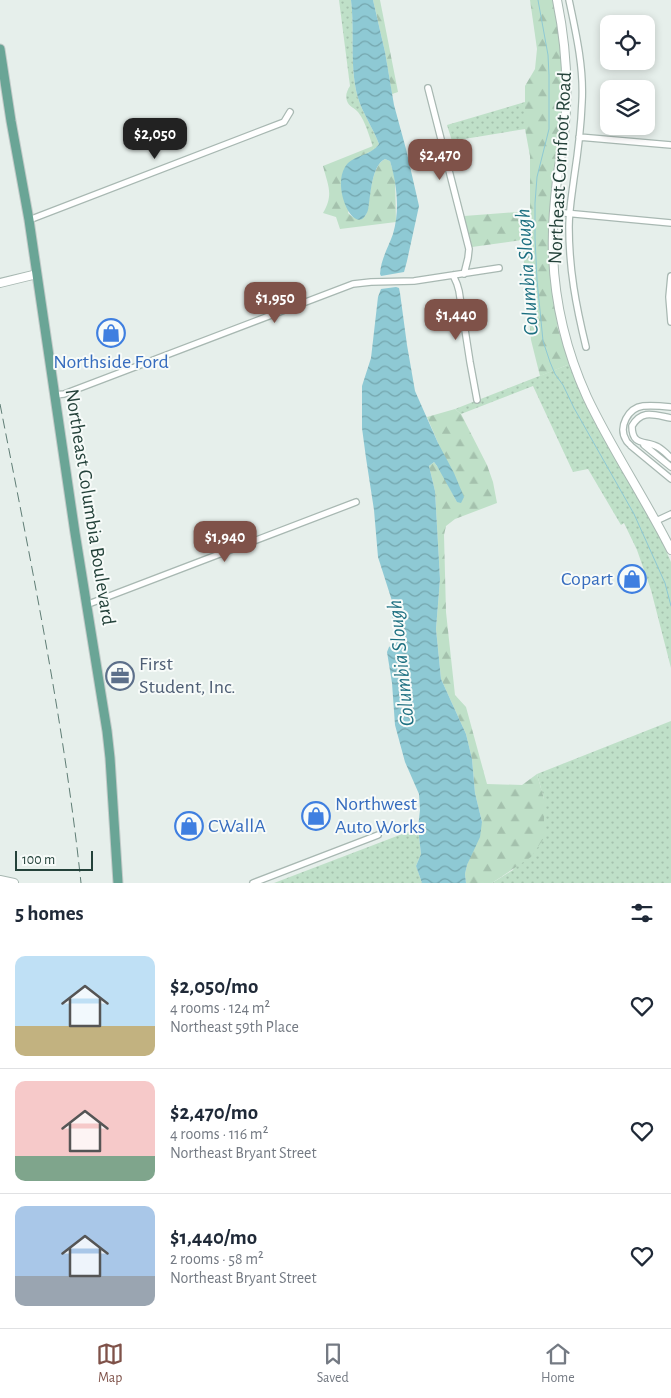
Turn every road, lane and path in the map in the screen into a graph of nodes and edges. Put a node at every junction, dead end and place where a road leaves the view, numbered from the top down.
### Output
1 (557, 0) edge
2 (569, 0) edge
3 (0, 49) edge
4 (428, 88) dead end
5 (290, 112) dead end
6 (579, 137) junction
7 (671, 145) edge
8 (554, 212) junction
9 (570, 213) junction
10 (29, 220) junction
11 (671, 223) edge
12 (499, 268) dead end
13 (37, 274) junction
14 (464, 274) junction
15 (453, 275) junction
16 (671, 276) edge
17 (0, 283) edge
18 (671, 322) edge
19 (586, 347) dead end
20 (55, 395) junction
21 (477, 400) dead end
22 (671, 407) edge
23 (671, 418) edge
24 (640, 443) junction
25 (671, 458) edge
26 (671, 467) edge
27 (671, 478) edge
28 (356, 502) dead end
29 (670, 513) edge
30 (656, 521) junction
31 (671, 550) edge
32 (86, 605) junction
33 (378, 835) dead end
34 (0, 880) edge
35 (14, 883) edge
36 (118, 883) edge
37 (253, 883) edge

1 - 8 street, Northeast Cornfoot Road
2 - 6 street
3 - 10 main road, Northeast Columbia Boulevard
4 - 14 street
5 - 10 street
6 - 7 street
6 - 9 street
8 - 9 street
8 - 30 street, Northeast Cornfoot Road
9 - 11 street
9 - 19 street
10 - 13 main road, Northeast Columbia Boulevard
12 - 14 street
13 - 17 street
13 - 20 main road, Northeast Columbia Boulevard
14 - 15 street
15 - 20 street
15 - 21 street
16 - 18 street
20 - 32 main road, Northeast Columbia Boulevard
22 - 27 street
23 - 24 street
24 - 25 street
24 - 26 street
28 - 32 street
29 - 30 street
30 - 31 street, Northeast Cornfoot Road
32 - 36 main road, Northeast Columbia Boulevard
33 - 37 street
34 - 35 street

